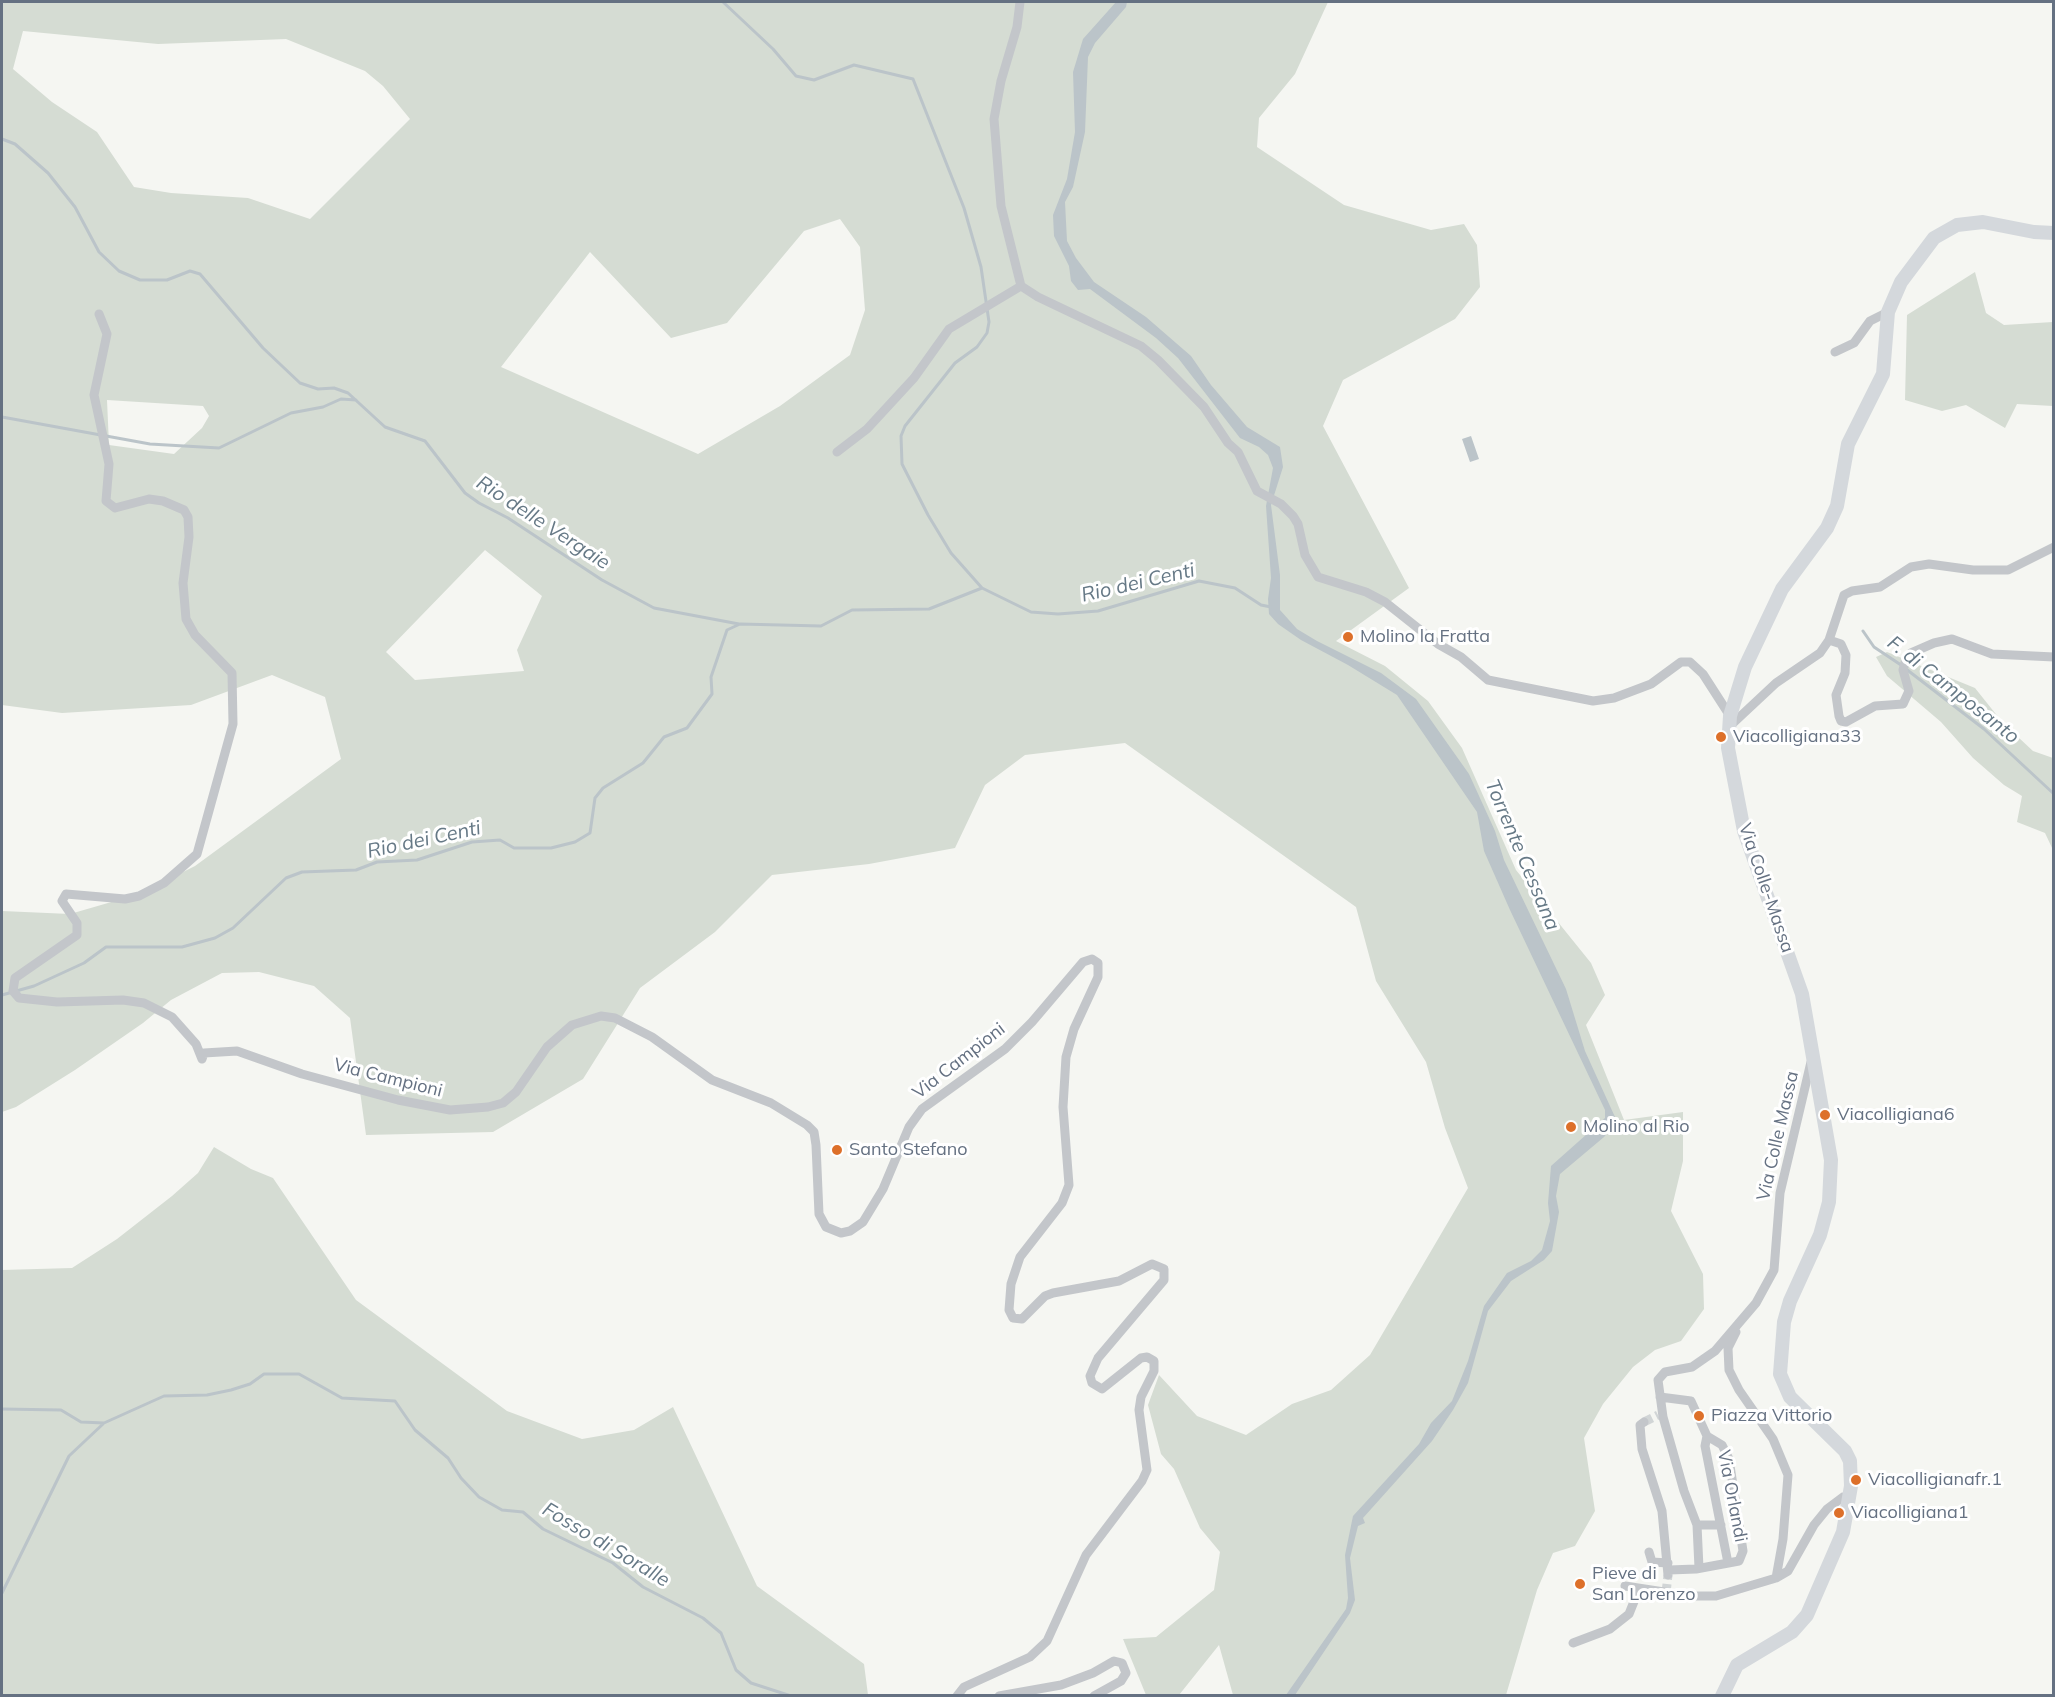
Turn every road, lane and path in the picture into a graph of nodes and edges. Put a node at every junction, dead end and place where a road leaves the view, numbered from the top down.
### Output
1 (1020, 2) edge
2 (2054, 233) edge
3 (1022, 286) junction
4 (1888, 312) junction
5 (99, 314) dead end
6 (1835, 352) dead end
7 (837, 452) dead end
8 (2054, 547) edge
9 (1829, 640) junction
10 (2054, 657) edge
11 (1729, 722) junction
12 (1812, 1058) junction
13 (1740, 1323) junction
14 (1660, 1397) junction
15 (1644, 1422) dead end
16 (1707, 1436) junction
17 (1851, 1496) junction
18 (1697, 1524) junction
19 (1721, 1525) junction
20 (1649, 1552) dead end
21 (1728, 1563) junction
22 (1699, 1568) junction
23 (1668, 1569) junction
24 (1776, 1578) junction
25 (1625, 1586) dead end
26 (1639, 1588) junction
27 (1573, 1643) dead end
28 (957, 1695) edge
29 (999, 1695) edge
30 (1094, 1695) edge
31 (1722, 1695) edge

1 - 3 street
2 - 4 street, Via Colle-Massa
3 - 7 street
3 - 11 street
4 - 6 street
4 - 11 street, Via Colle-Massa
5 - 28 street, Via Campioni
8 - 9 street
9 - 10 street
9 - 11 street
11 - 12 street, Via Colle-Massa
12 - 13 street, Via Colle Massa
12 - 17 street, Via Colle-Massa
13 - 14 street, Via Colle Massa
13 - 24 street
14 - 16 street
14 - 18 street
15 - 23 street
16 - 19 street, Via Orlandi
16 - 21 street
17 - 24 street
17 - 31 street, Via Colle-Massa
18 - 19 street
18 - 22 street
19 - 21 street, Via Orlandi
20 - 23 street
21 - 22 street
22 - 23 street
24 - 26 street
25 - 26 street
26 - 27 street
29 - 30 street

